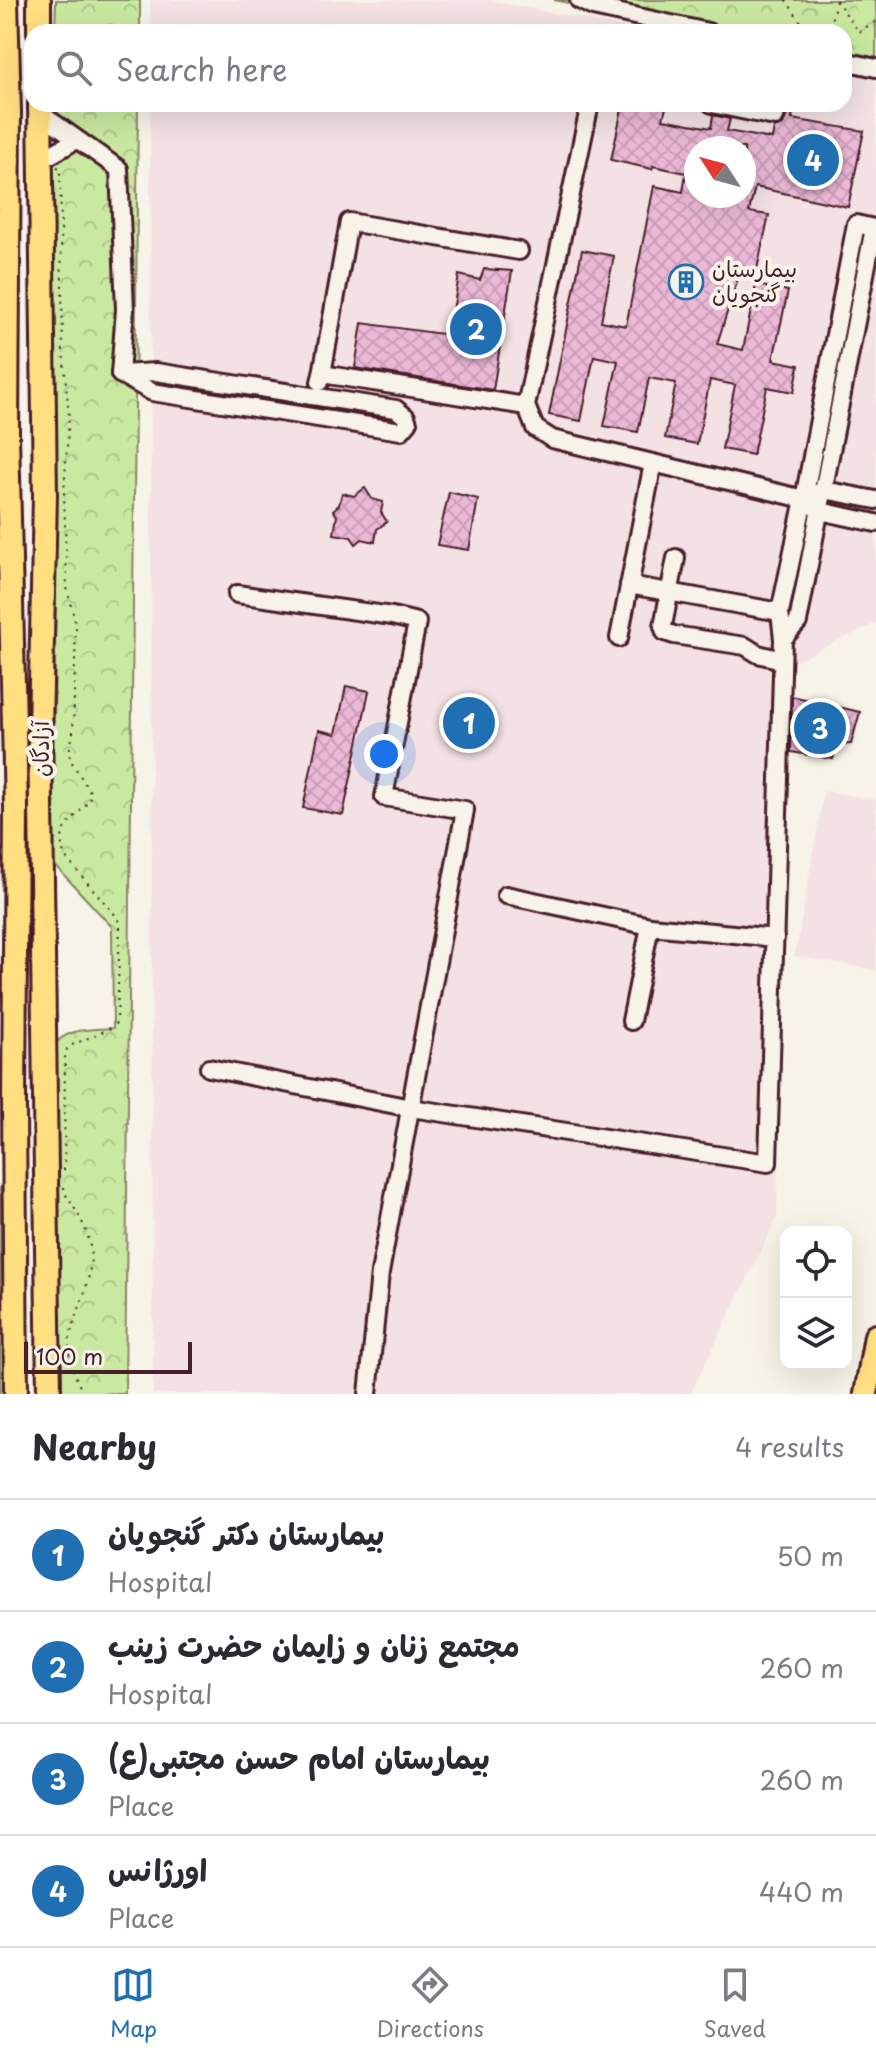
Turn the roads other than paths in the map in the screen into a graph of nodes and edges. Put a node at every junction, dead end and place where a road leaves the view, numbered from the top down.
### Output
1 (6, 0) edge
2 (20, 0) edge
3 (39, 0) edge
4 (579, 0) edge
5 (25, 24) edge
6 (671, 24) edge
7 (17, 38) edge
8 (852, 63) edge
9 (876, 68) edge
10 (40, 112) edge
11 (43, 112) edge
12 (588, 112) edge
13 (751, 112) edge
14 (776, 112) edge
15 (5, 120) edge
16 (76, 140) junction
17 (40, 161) junction
18 (0, 239) edge
19 (519, 251) dead end
20 (7, 267) junction
21 (120, 374) junction
22 (322, 374) junction
23 (318, 396) junction
24 (526, 406) junction
25 (7, 435) junction
26 (44, 438) junction
27 (653, 463) junction
28 (824, 490) junction
29 (8, 493) junction
30 (45, 495) junction
31 (804, 499) junction
32 (876, 500) edge
33 (820, 511) junction
34 (876, 523) edge
35 (676, 558) dead end
36 (629, 585) junction
37 (669, 592) junction
38 (237, 594) dead end
39 (11, 600) junction
40 (780, 612) junction
41 (0, 631) edge
42 (619, 638) dead end
43 (783, 639) junction
44 (782, 660) junction
45 (0, 777) edge
46 (16, 808) junction
47 (506, 895) dead end
48 (650, 926) junction
49 (775, 938) junction
50 (631, 1021) dead end
51 (209, 1068) dead end
52 (14, 1104) junction
53 (411, 1108) junction
54 (0, 1132) edge
55 (0, 1176) edge
56 (15, 1196) junction
57 (876, 1336) edge
58 (16, 1394) edge
59 (49, 1394) edge
60 (368, 1394) edge
61 (866, 1394) edge

1 - 7 main road
2 - 7 main road
3 - 5 main road
4 - 6 street
7 - 15 main road, آزادگان
8 - 9 street
10 - 17 main road, آزادگان
11 - 16 street
12 - 24 street
13 - 14 street
15 - 20 main road, آزادگان
16 - 17 street
16 - 21 street
17 - 26 main road, آزادگان
18 - 20 street
19 - 22 street
20 - 25 main road, آزادگان
21 - 23 street
21 - 23 street
22 - 23 street
22 - 24 street
24 - 27 street
25 - 26 main road
25 - 29 main road, آزادگان
26 - 30 main road, آزادگان
27 - 31 street
27 - 36 street
28 - 31 street
28 - 31 street
28 - 32 street
28 - 33 street
29 - 30 main road
29 - 39 main road, آزادگان
30 - 59 main road, آزادگان
31 - 33 street
31 - 40 street
33 - 34 street
33 - 43 street
35 - 37 street
36 - 37 street
36 - 42 street
37 - 40 street
37 - 44 street
38 - 53 street
39 - 41 main road
39 - 46 main road, آزادگان
40 - 43 street
43 - 44 street
44 - 49 street
45 - 46 main road
46 - 52 main road, آزادگان
47 - 48 street
48 - 49 street
48 - 50 street
49 - 53 street
51 - 53 street
52 - 54 street
52 - 56 main road, آزادگان
53 - 60 street
55 - 56 street
56 - 58 main road, آزادگان
57 - 61 main road

